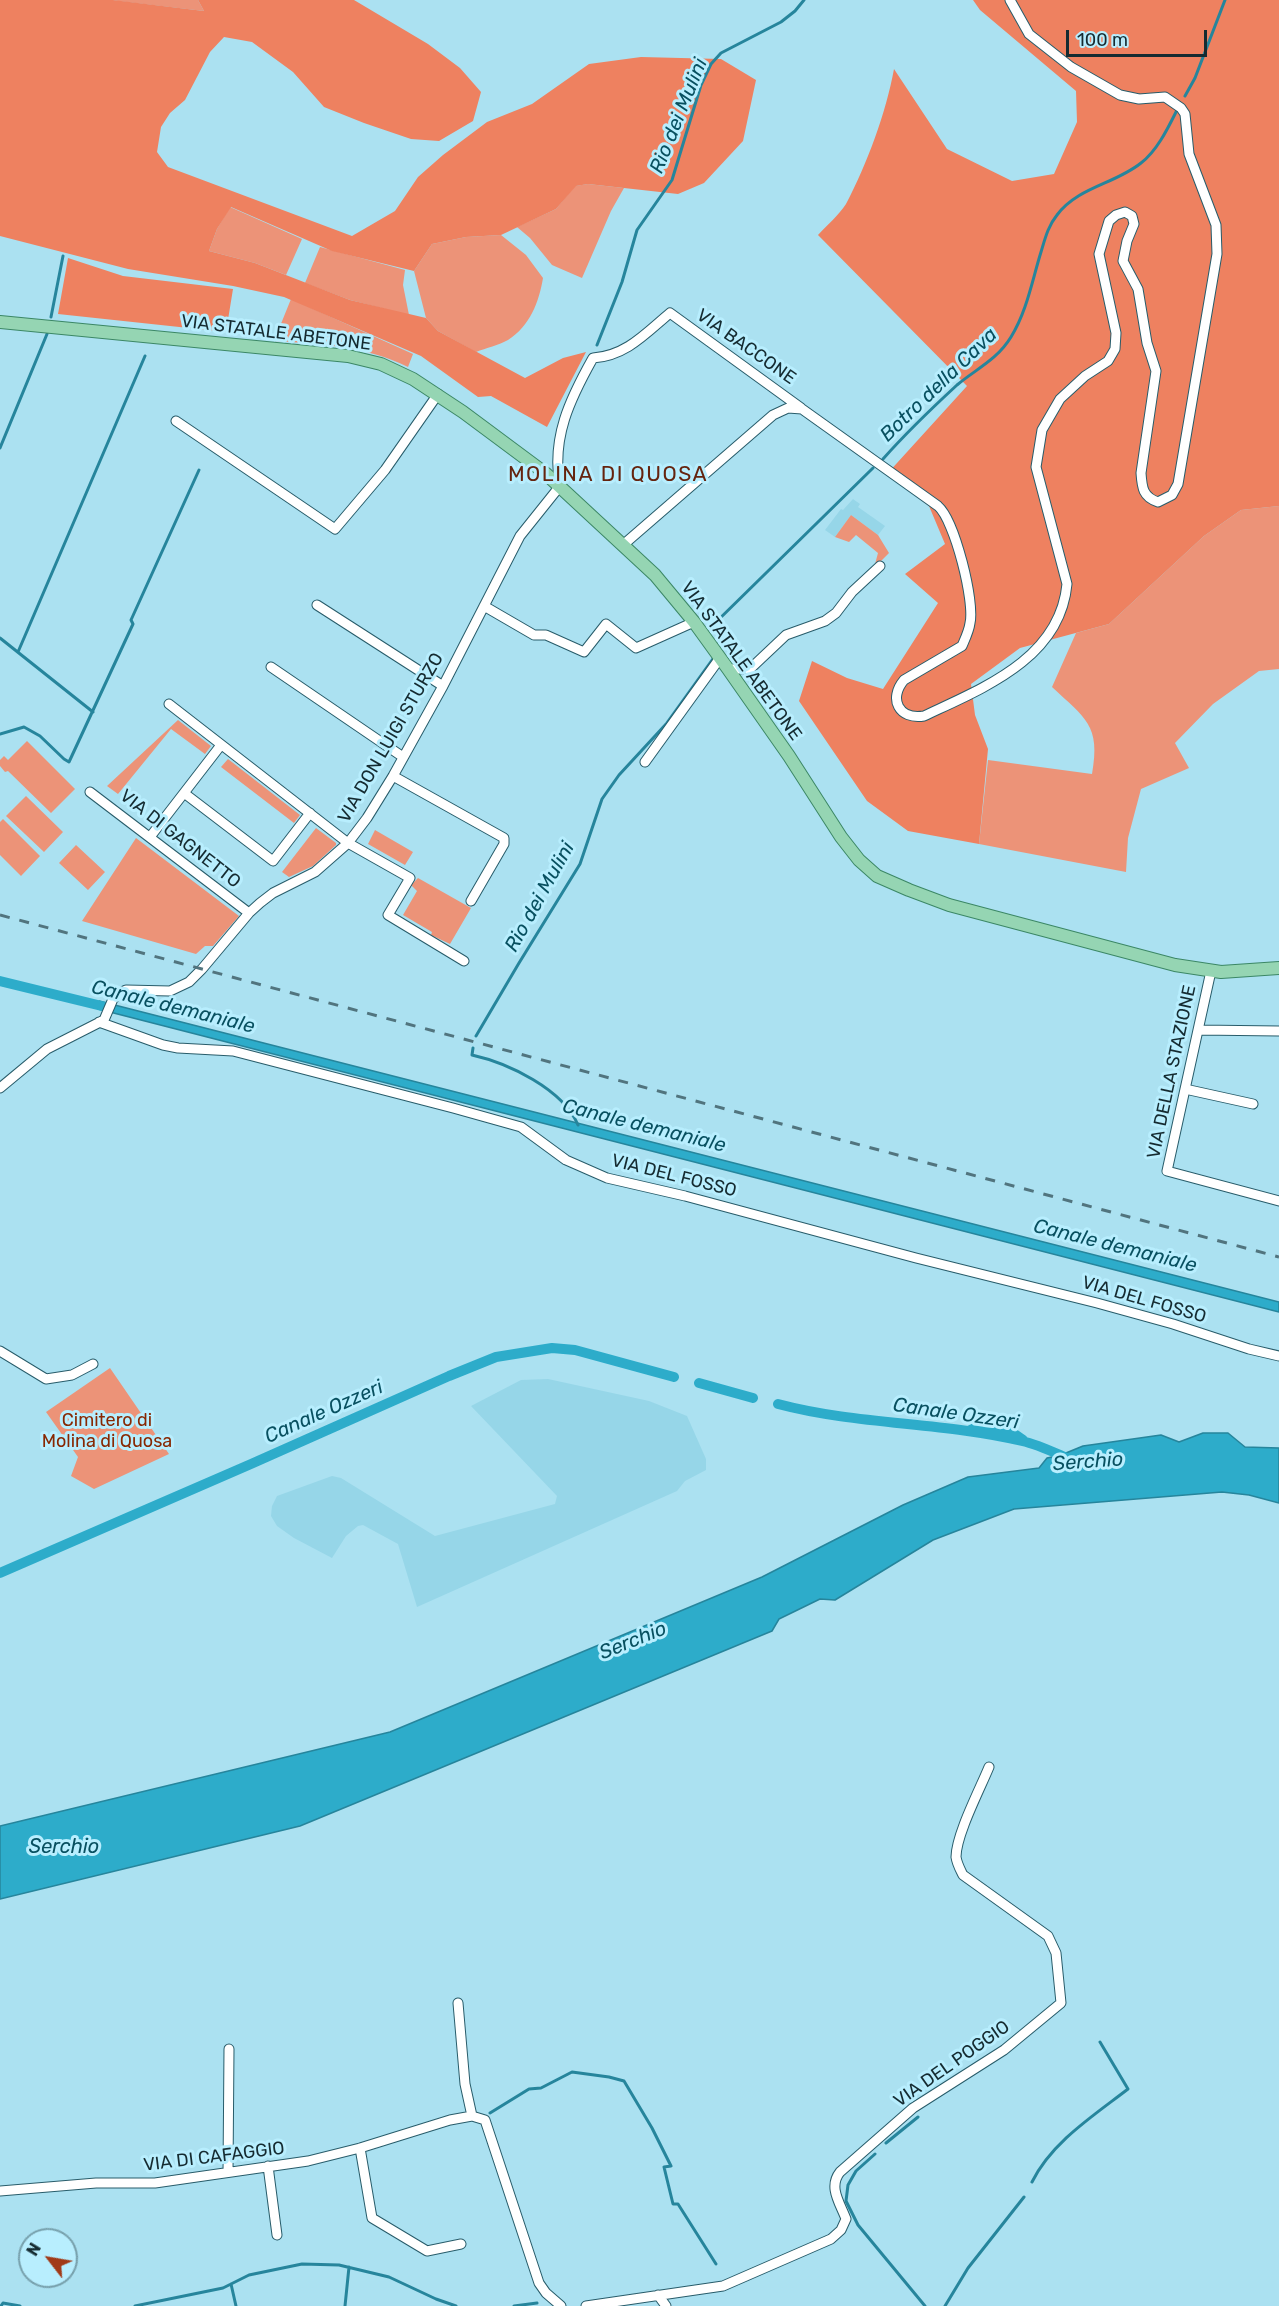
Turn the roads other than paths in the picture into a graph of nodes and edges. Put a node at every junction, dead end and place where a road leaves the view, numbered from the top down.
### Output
1 (1010, 0) edge
2 (0, 322) edge
3 (438, 394) junction
4 (802, 409) junction
5 (176, 421) dead end
6 (560, 486) junction
7 (623, 545) junction
8 (880, 566) dead end
9 (317, 605) dead end
10 (484, 606) junction
11 (694, 622) junction
12 (720, 658) junction
13 (271, 667) dead end
14 (728, 669) junction
15 (443, 686) junction
16 (169, 704) dead end
17 (221, 745) junction
18 (403, 757) junction
19 (645, 762) dead end
20 (393, 776) junction
21 (90, 792) dead end
22 (184, 793) junction
23 (310, 813) junction
24 (150, 837) junction
25 (348, 843) junction
26 (471, 901) dead end
27 (249, 913) junction
28 (464, 961) dead end
29 (1279, 968) edge
30 (1211, 971) junction
31 (99, 1022) junction
32 (1199, 1030) junction
33 (1279, 1031) edge
34 (0, 1088) edge
35 (1185, 1089) junction
36 (1252, 1104) dead end
37 (1279, 1202) edge
38 (0, 1351) edge
39 (1279, 1356) edge
40 (93, 1364) dead end
41 (989, 1767) dead end
42 (458, 2003) dead end
43 (229, 2049) dead end
44 (472, 2116) junction
45 (360, 2148) junction
46 (268, 2166) junction
47 (228, 2172) junction
48 (0, 2191) edge
49 (277, 2235) dead end
50 (461, 2244) dead end
51 (658, 2295) junction
52 (561, 2306) edge
53 (586, 2306) edge
54 (666, 2306) edge

1 - 4 street, VIA BACCONE
2 - 3 main road, VIA STATALE ABETONE
3 - 5 street
3 - 6 main road, VIA STATALE ABETONE
4 - 6 street, VIA BACCONE
4 - 7 street
6 - 7 main road, VIA STATALE ABETONE
6 - 10 street, VIA DON LUIGI STURZO
7 - 11 main road, VIA STATALE ABETONE
8 - 14 street
9 - 15 street
10 - 11 street
10 - 15 street, VIA DON LUIGI STURZO
11 - 12 main road, VIA STATALE ABETONE
12 - 14 main road, VIA STATALE ABETONE
12 - 19 street
13 - 18 street
14 - 30 main road, VIA STATALE ABETONE
15 - 18 street, VIA DON LUIGI STURZO
16 - 17 street
17 - 22 street
17 - 23 street
18 - 20 street, VIA DON LUIGI STURZO
20 - 25 street, VIA DON LUIGI STURZO
20 - 26 street
21 - 24 street, VIA DI GAGNETTO
22 - 23 street
22 - 24 street
23 - 25 street
24 - 27 street, VIA DI GAGNETTO
25 - 27 street, VIA DON LUIGI STURZO
25 - 28 street
27 - 31 street, VIA DON LUIGI STURZO
29 - 30 main road, VIA STATALE ABETONE
30 - 32 street, VIA DELLA STAZIONE
31 - 34 street, VIA DON LUIGI STURZO
31 - 39 street, VIA DEL FOSSO
32 - 33 street
32 - 35 street, VIA DELLA STAZIONE
35 - 36 street
35 - 37 street, VIA DELLA STAZIONE
38 - 40 street
41 - 51 street, VIA DEL POGGIO
42 - 44 street
43 - 47 street
44 - 45 street, VIA DI CAFAGGIO
44 - 52 street
45 - 46 street, VIA DI CAFAGGIO
45 - 50 street
46 - 47 street, VIA DI CAFAGGIO
46 - 49 street
47 - 48 street, VIA DI CAFAGGIO
51 - 53 street, VIA DEL POGGIO
51 - 54 street

